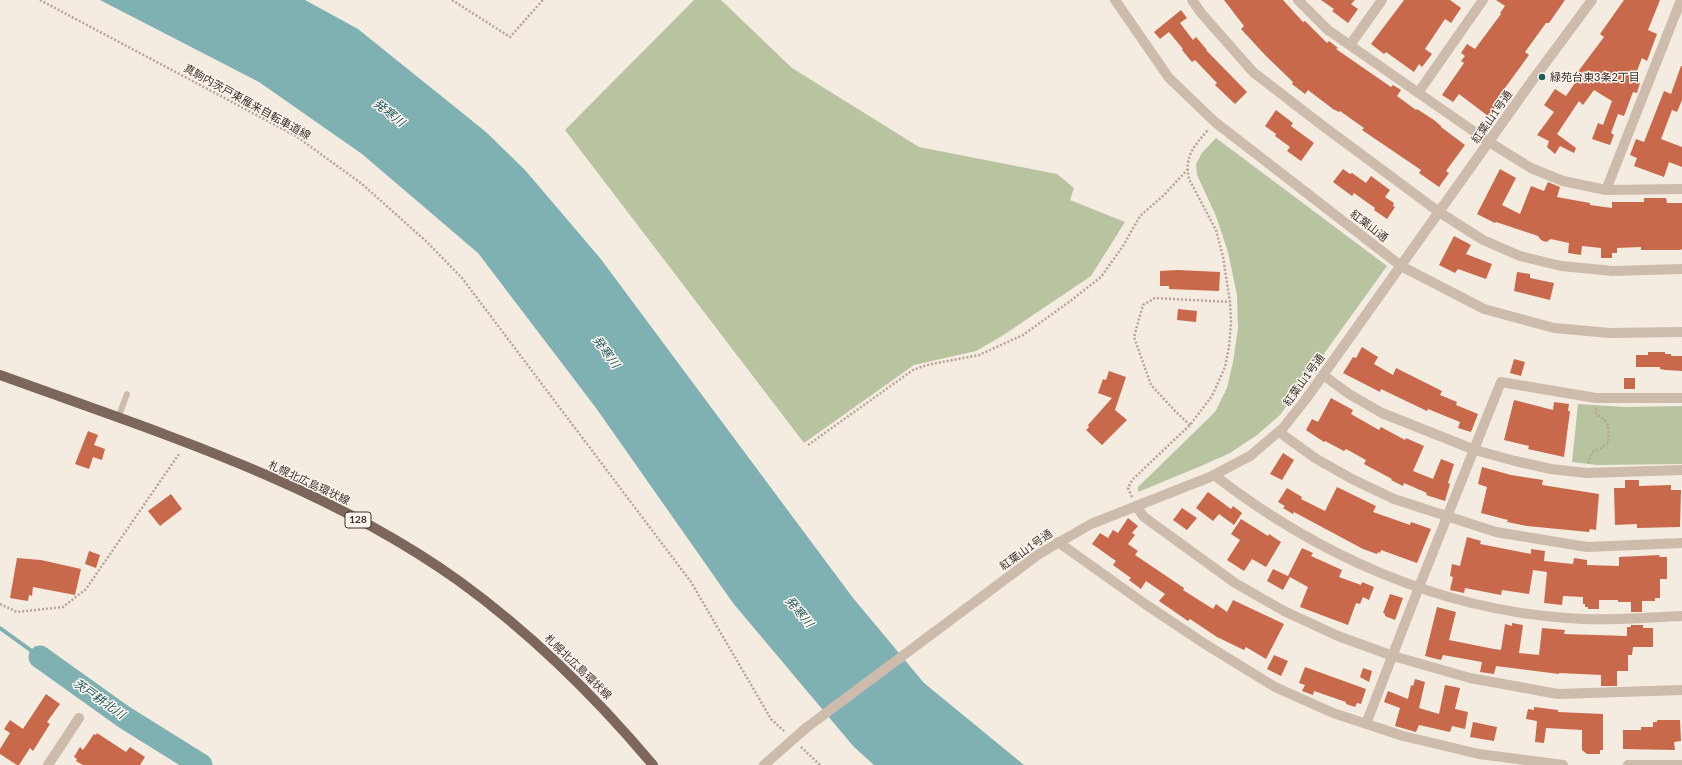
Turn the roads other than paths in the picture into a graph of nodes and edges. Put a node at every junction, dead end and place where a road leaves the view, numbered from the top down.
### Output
1 (1115, 0) edge
2 (1192, 0) edge
3 (1298, 0) edge
4 (1382, 0) edge
5 (1482, 0) edge
6 (1592, 0) edge
7 (1681, 0) edge
8 (1350, 46) junction
9 (1418, 93) junction
10 (1489, 142) junction
11 (1682, 189) edge
12 (1606, 190) junction
13 (1439, 212) junction
14 (1400, 266) junction
15 (1682, 269) edge
16 (1682, 332) edge
17 (0, 375) edge
18 (1323, 375) junction
19 (127, 394) dead end
20 (1682, 398) edge
21 (118, 418) junction
22 (1279, 432) junction
23 (1475, 450) junction
24 (1682, 470) edge
25 (1214, 475) junction
26 (1136, 506) junction
27 (1447, 517) junction
28 (1058, 542) junction
29 (1682, 543) edge
30 (1419, 587) junction
31 (1682, 616) edge
32 (1393, 656) junction
33 (1682, 690) edge
34 (79, 718) dead end
35 (1366, 724) junction
36 (48, 765) edge
37 (653, 765) edge
38 (764, 765) edge
39 (1563, 765) edge
40 (1628, 765) edge
41 (1682, 765) edge

1 - 14 street, 紅葉山通
2 - 13 street
3 - 8 street
4 - 8 street
5 - 9 street
6 - 10 street, 紅葉山1号通
7 - 12 street
8 - 9 street
9 - 10 street
10 - 12 street
10 - 13 street, 紅葉山1号通
11 - 12 street
13 - 14 street, 紅葉山1号通
13 - 15 street
14 - 16 street, 紅葉山通
14 - 18 street, 紅葉山1号通
17 - 21 main road, 札幌北広島環状線 / 128
18 - 22 street, 紅葉山1号通
18 - 23 street
19 - 21 lane
20 - 23 street
21 - 37 main road, 札幌北広島環状線 / 128
22 - 25 street, 紅葉山1号通
22 - 27 street
23 - 24 street
23 - 27 street
25 - 26 street, 紅葉山1号通
25 - 30 street
26 - 28 street, 紅葉山1号通
26 - 32 street
27 - 29 street
27 - 30 street
28 - 35 street
28 - 38 street, 紅葉山1号通
30 - 31 street
30 - 32 street
32 - 33 street
32 - 35 street
34 - 36 street
35 - 39 street
40 - 41 street

